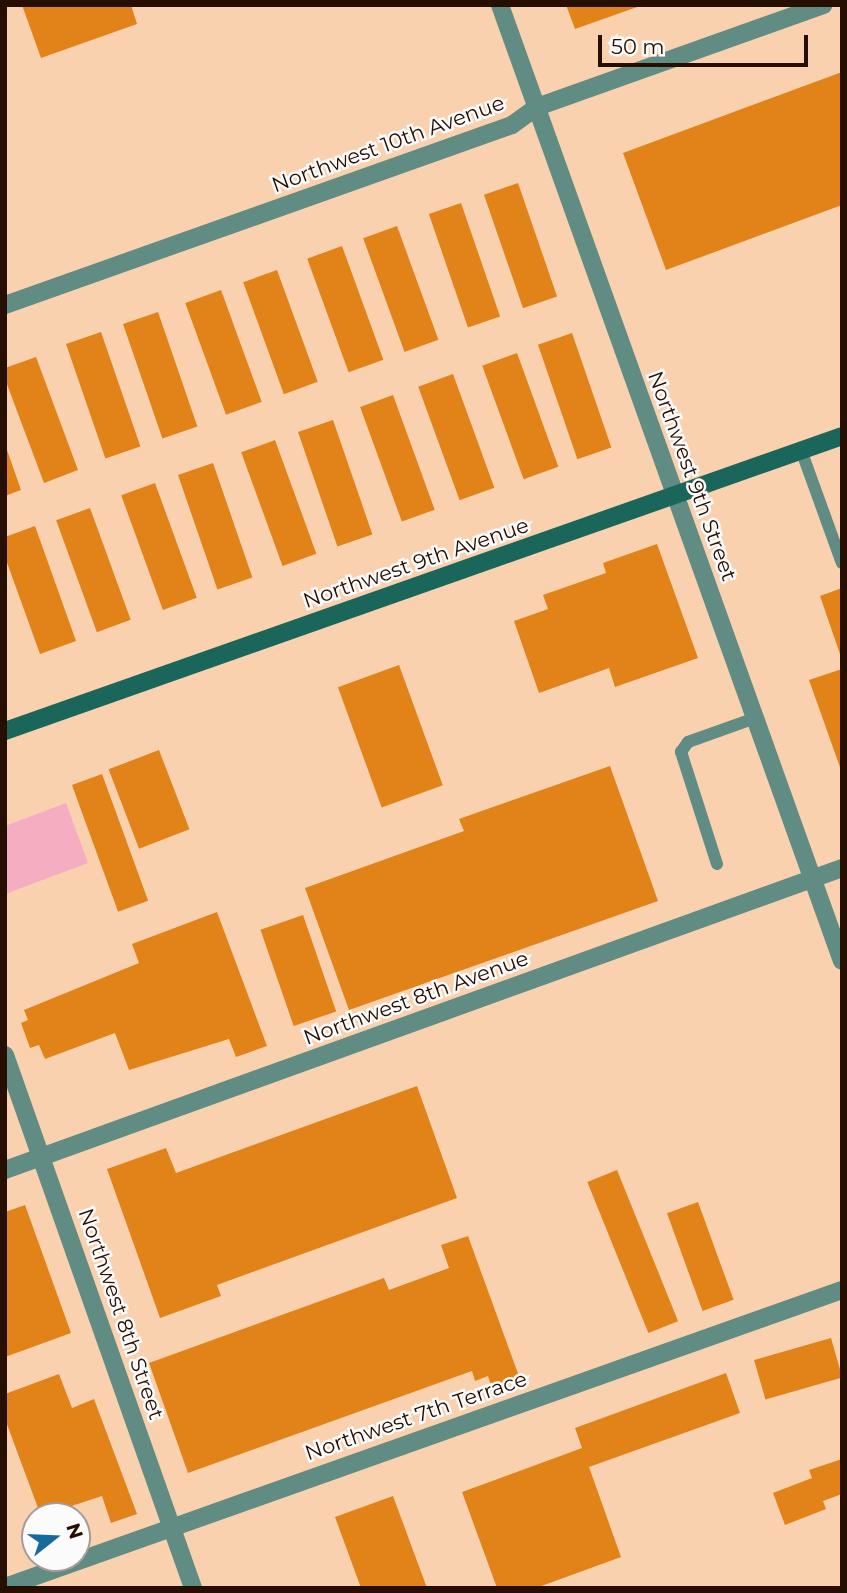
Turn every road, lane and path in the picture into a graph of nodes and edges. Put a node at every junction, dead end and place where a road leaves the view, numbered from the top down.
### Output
1 (500, 5) edge
2 (823, 5) edge
3 (537, 107) junction
4 (5, 305) edge
5 (842, 436) edge
6 (801, 450) junction
7 (675, 496) junction
8 (842, 563) edge
9 (755, 718) junction
10 (5, 731) edge
11 (717, 864) dead end
12 (842, 868) edge
13 (812, 878) junction
14 (842, 961) edge
15 (5, 1055) edge
16 (42, 1157) junction
17 (5, 1170) edge
18 (842, 1290) edge
19 (172, 1527) junction
20 (5, 1587) edge
21 (193, 1588) edge

1 - 3 street, Northwest 9th Street
2 - 3 street, Northwest 10th Avenue
3 - 4 street, Northwest 10th Avenue
3 - 7 street, Northwest 9th Street
5 - 6 main road, Northwest 9th Avenue
6 - 7 main road, Northwest 9th Avenue
6 - 8 lane
7 - 9 street, Northwest 9th Street
7 - 10 main road, Northwest 9th Avenue
9 - 11 lane
9 - 13 street, Northwest 9th Street
12 - 13 street, Northwest 8th Avenue
13 - 14 street, Northwest 9th Street
13 - 16 street, Northwest 8th Avenue
15 - 16 street, Northwest 8th Street
16 - 17 street, Northwest 8th Avenue
16 - 19 street, Northwest 8th Street
18 - 19 street, Northwest 7th Terrace
19 - 20 street, Northwest 7th Terrace
19 - 21 street, Northwest 8th Street

